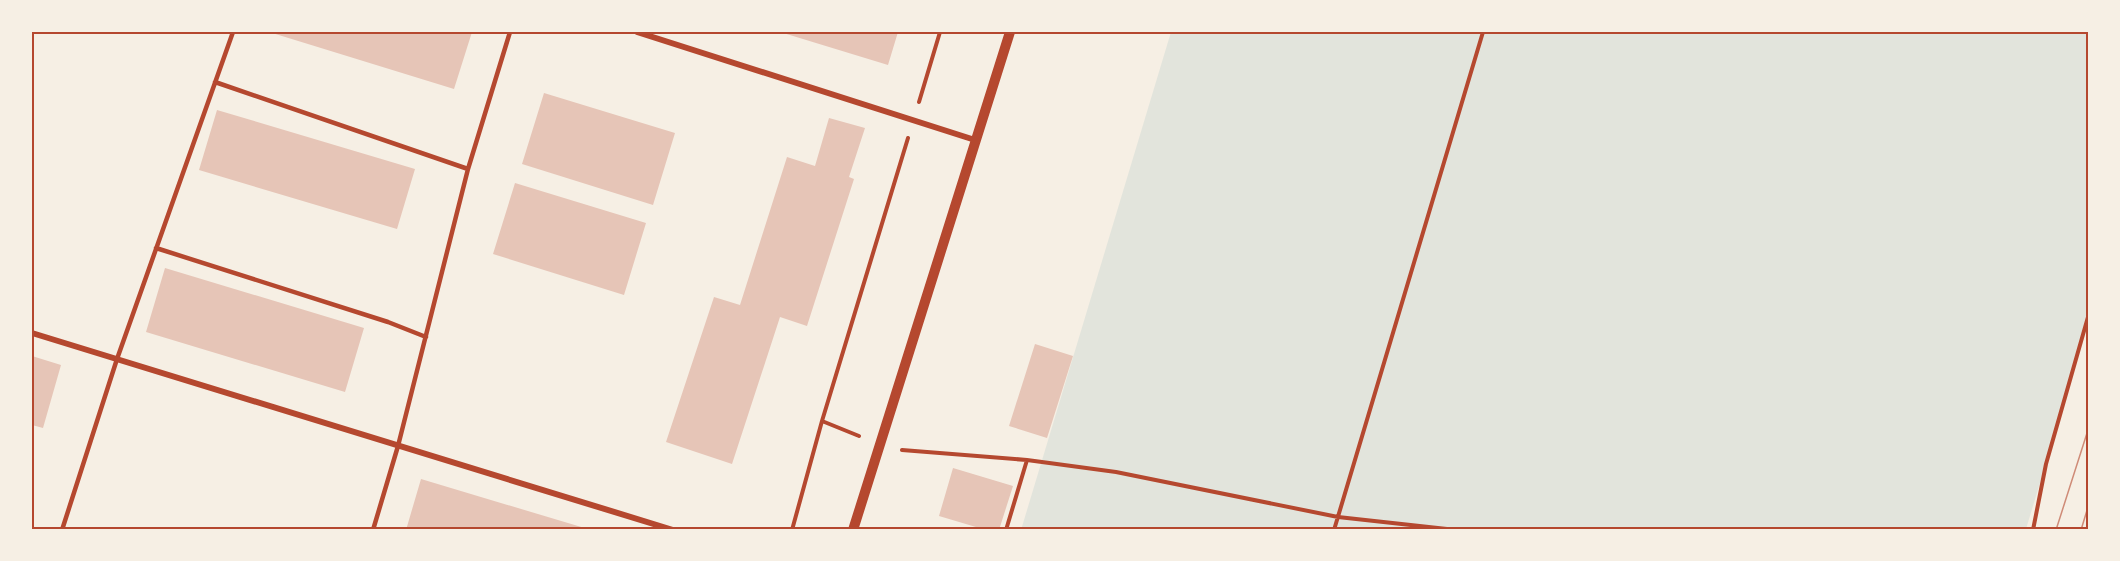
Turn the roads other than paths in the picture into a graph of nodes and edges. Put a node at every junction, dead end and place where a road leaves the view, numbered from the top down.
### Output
1 (233, 32) edge
2 (510, 32) edge
3 (638, 32) edge
4 (1010, 32) edge
5 (215, 82) junction
6 (975, 140) junction
7 (468, 169) junction
8 (156, 248) junction
9 (32, 333) edge
10 (426, 337) junction
11 (117, 359) junction
12 (398, 446) junction
13 (62, 530) edge
14 (373, 530) edge
15 (673, 530) edge
16 (853, 530) edge

1 - 5 lane
2 - 7 lane
3 - 6 street
4 - 6 street
5 - 7 lane
5 - 8 lane
6 - 16 street
7 - 10 lane
8 - 10 lane
8 - 11 lane
9 - 11 street
10 - 12 lane
11 - 12 street
11 - 13 lane
12 - 14 lane
12 - 15 street

